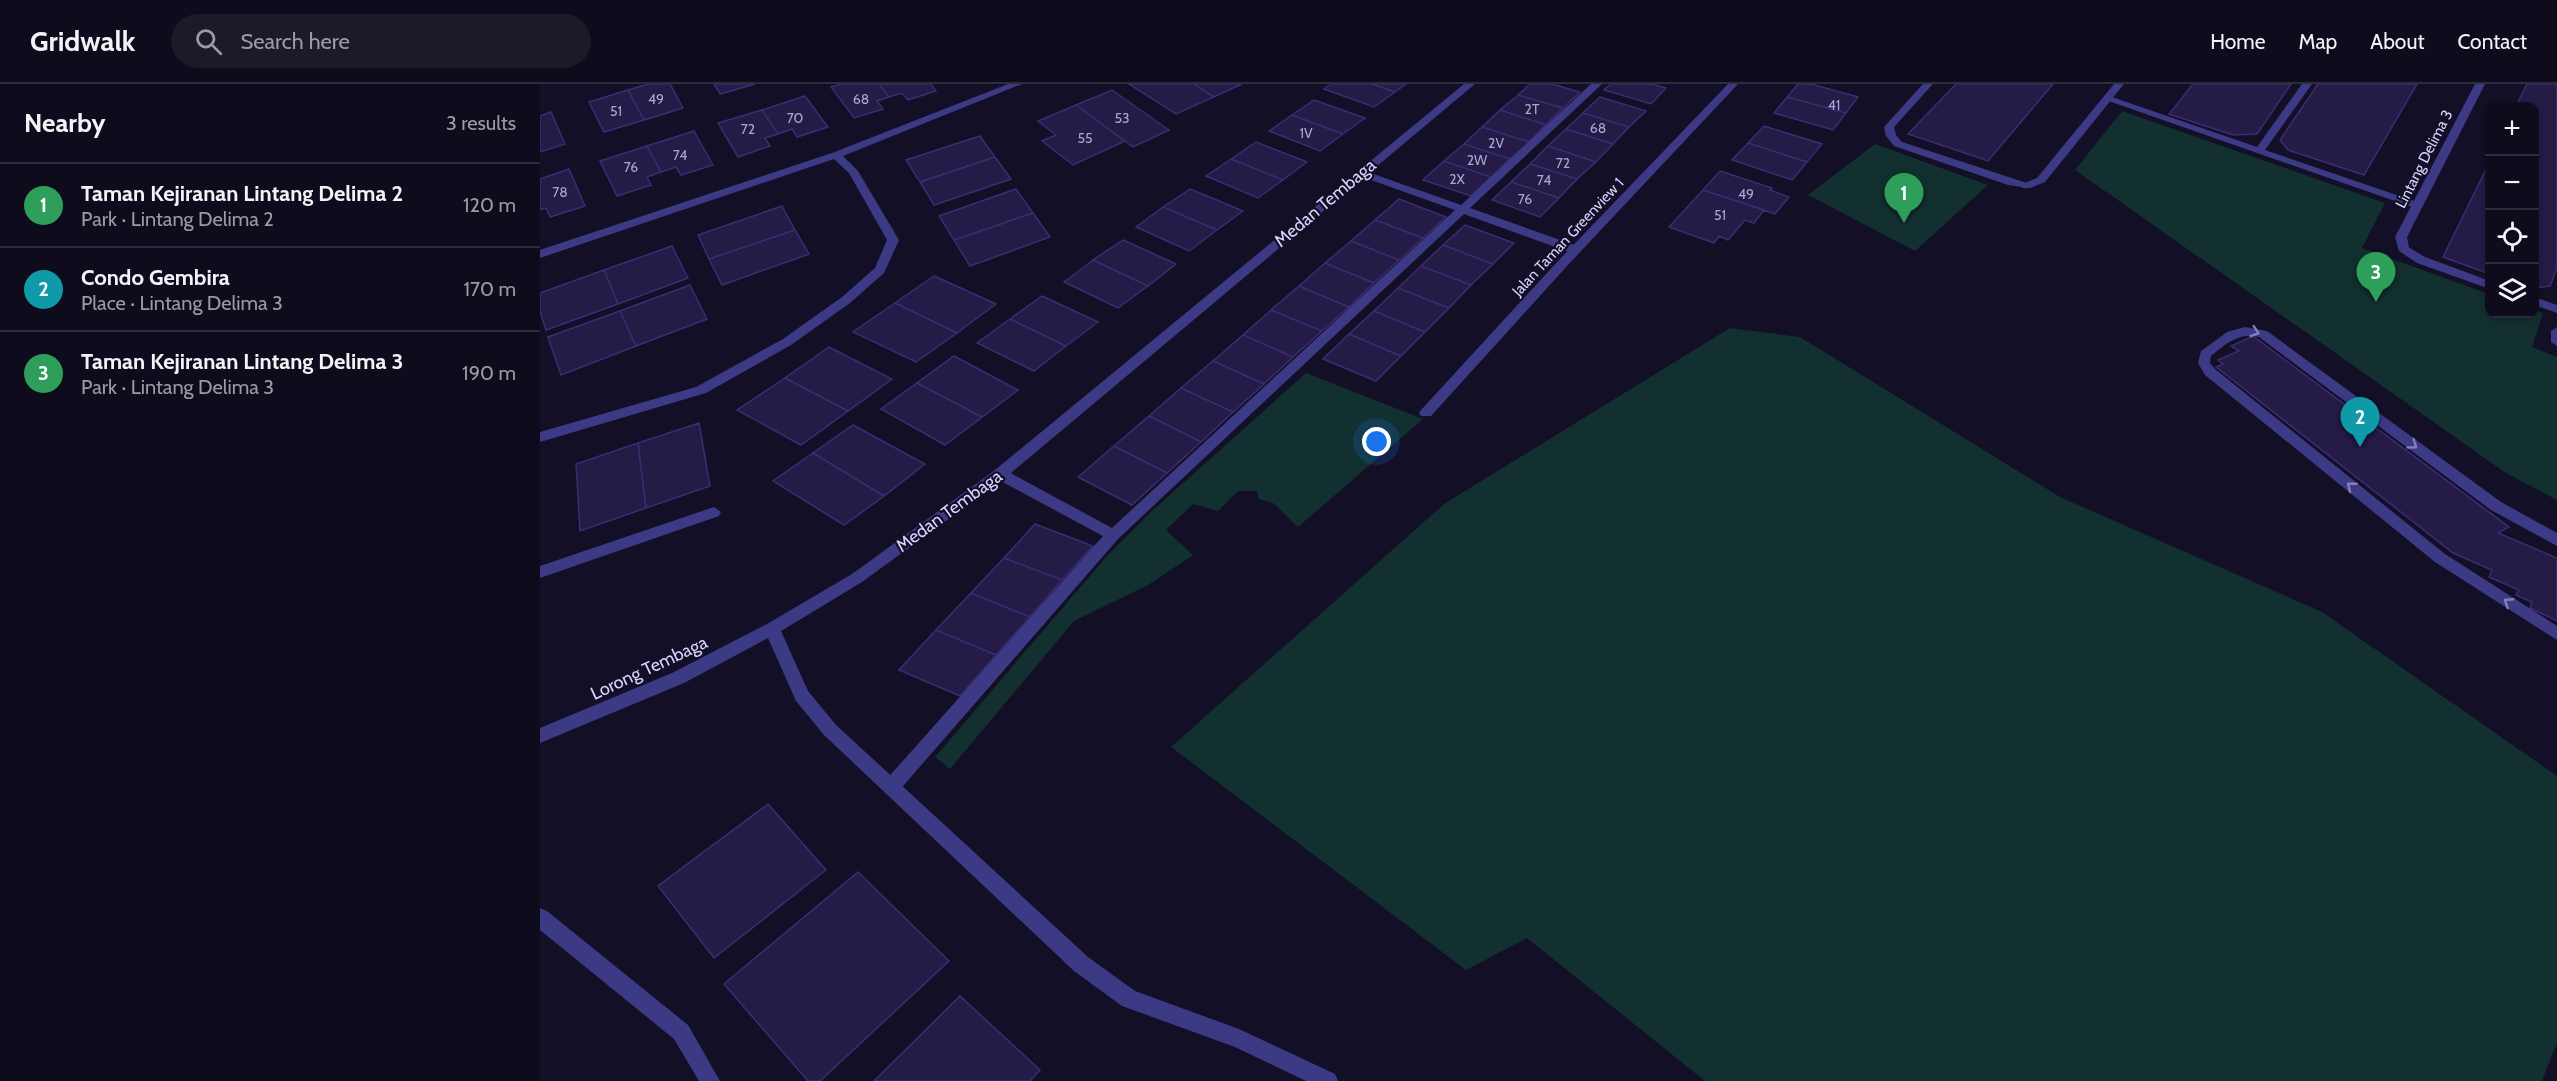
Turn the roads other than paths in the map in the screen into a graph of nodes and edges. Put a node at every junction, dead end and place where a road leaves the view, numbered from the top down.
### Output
1 (1017, 84) edge
2 (1470, 84) edge
3 (1597, 84) edge
4 (1733, 84) edge
5 (1928, 84) edge
6 (2119, 84) edge
7 (2307, 84) edge
8 (2480, 84) edge
9 (2108, 99) junction
10 (2259, 151) junction
11 (836, 155) junction
12 (1361, 173) junction
13 (2416, 205) junction
14 (1462, 210) junction
15 (1576, 250) junction
16 (540, 254) edge
17 (2485, 283) edge
18 (2539, 302) edge
19 (2557, 309) edge
20 (2557, 331) edge
21 (2557, 342) edge
22 (1426, 412) dead end
23 (540, 437) edge
24 (1000, 474) junction
25 (714, 513) dead end
26 (1113, 535) junction
27 (2557, 540) edge
28 (540, 572) edge
29 (772, 629) junction
30 (2557, 634) edge
31 (540, 736) edge
32 (891, 787) junction
33 (540, 917) edge
34 (710, 1081) edge
35 (1328, 1081) edge

1 - 11 street
2 - 12 street, Medan Tembaga
3 - 14 street
4 - 15 street, Jalan Taman Greenview 1
5 - 9 street
6 - 9 street
7 - 10 street
8 - 13 street, Lintang Delima 3
9 - 10 street
10 - 13 street
11 - 16 street
11 - 23 street
12 - 14 street
12 - 24 street, Medan Tembaga
13 - 17 street, Lintang Delima 3
14 - 15 street
14 - 26 street
15 - 22 street, Jalan Taman Greenview 1
18 - 19 street
20 - 21 street
24 - 26 street
24 - 29 street, Medan Tembaga
25 - 28 street
26 - 32 street
30 -> 27 street
29 - 31 street, Lorong Tembaga
29 - 32 street
32 - 35 street
33 - 34 street

